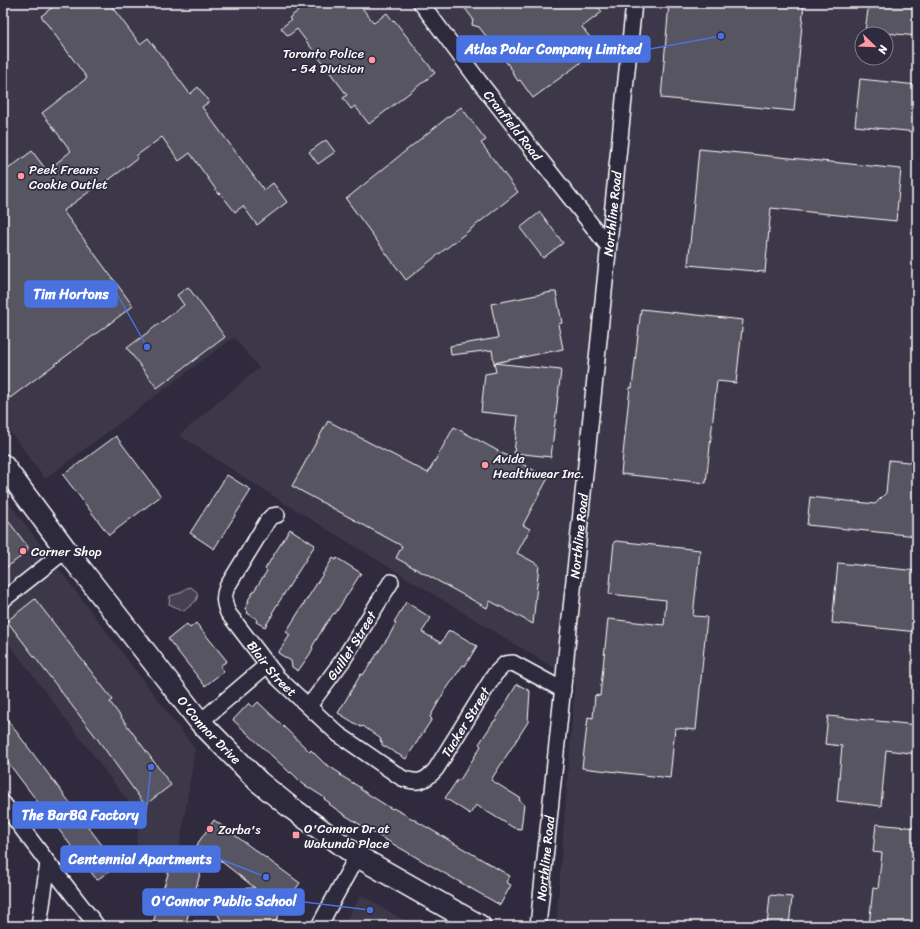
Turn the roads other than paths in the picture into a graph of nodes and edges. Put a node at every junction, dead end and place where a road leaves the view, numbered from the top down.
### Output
1 (421, 3) edge
2 (634, 3) edge
3 (608, 246) junction
4 (3, 465) edge
5 (277, 515) dead end
6 (66, 550) junction
7 (391, 582) dead end
8 (3, 600) edge
9 (267, 665) junction
10 (563, 690) junction
11 (310, 706) junction
12 (200, 722) junction
13 (418, 782) joint
14 (3, 803) edge
15 (357, 856) junction
16 (48, 863) junction
17 (39, 926) edge
18 (97, 926) edge
19 (319, 926) edge
20 (480, 926) edge
21 (538, 926) edge

1 - 3 street, Cranfield Road
2 - 3 street, Northline Road
3 - 10 street, Northline Road
4 - 6 main road, O'Connor Drive
5 - 9 street, Blair Street
6 - 8 street
6 - 12 main road, O'Connor Drive
7 - 11 street, Guillet Street
9 - 11 street, Blair Street
9 - 12 street
10 - 13 street, Tucker Street
10 - 21 street, Northline Road
11 - 13 street, Blair Street
12 - 15 main road, O'Connor Drive
14 - 16 street
15 - 19 street
15 - 20 main road, O'Connor Drive
16 - 17 street
16 - 18 street

